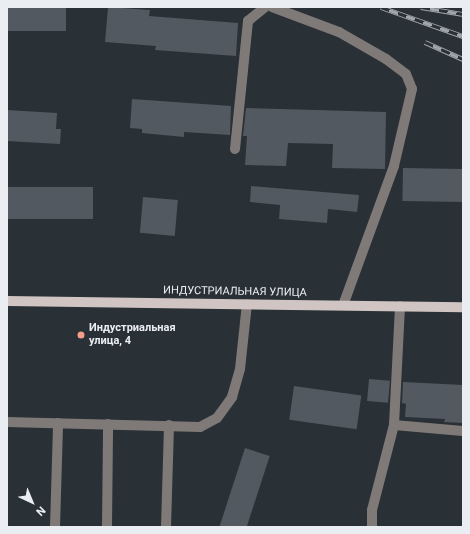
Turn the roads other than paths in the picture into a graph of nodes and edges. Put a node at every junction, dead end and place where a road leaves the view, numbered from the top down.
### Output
1 (264, 7) edge
2 (272, 7) edge
3 (235, 149) dead end
4 (7, 301) edge
5 (246, 304) junction
6 (343, 305) junction
7 (400, 306) junction
8 (463, 307) edge
9 (7, 422) edge
10 (58, 423) junction
11 (108, 424) junction
12 (169, 425) junction
13 (394, 425) junction
14 (463, 430) edge
15 (55, 527) edge
16 (107, 527) edge
17 (166, 527) edge
18 (372, 527) edge

1 - 3 lane
2 - 6 lane
4 - 5 main road, ИНДУСТРИАЛЬНАЯ УЛИЦА
5 - 6 main road, ИНДУСТРИАЛЬНАЯ УЛИЦА
5 - 12 lane
6 - 7 main road, ИНДУСТРИАЛЬНАЯ УЛИЦА
7 - 8 main road, ИНДУСТРИАЛЬНАЯ УЛИЦА
7 - 13 lane
9 - 10 lane
10 - 11 lane
10 - 15 lane
11 - 12 lane
11 - 16 lane
12 - 17 lane
13 - 14 lane
13 - 18 lane

